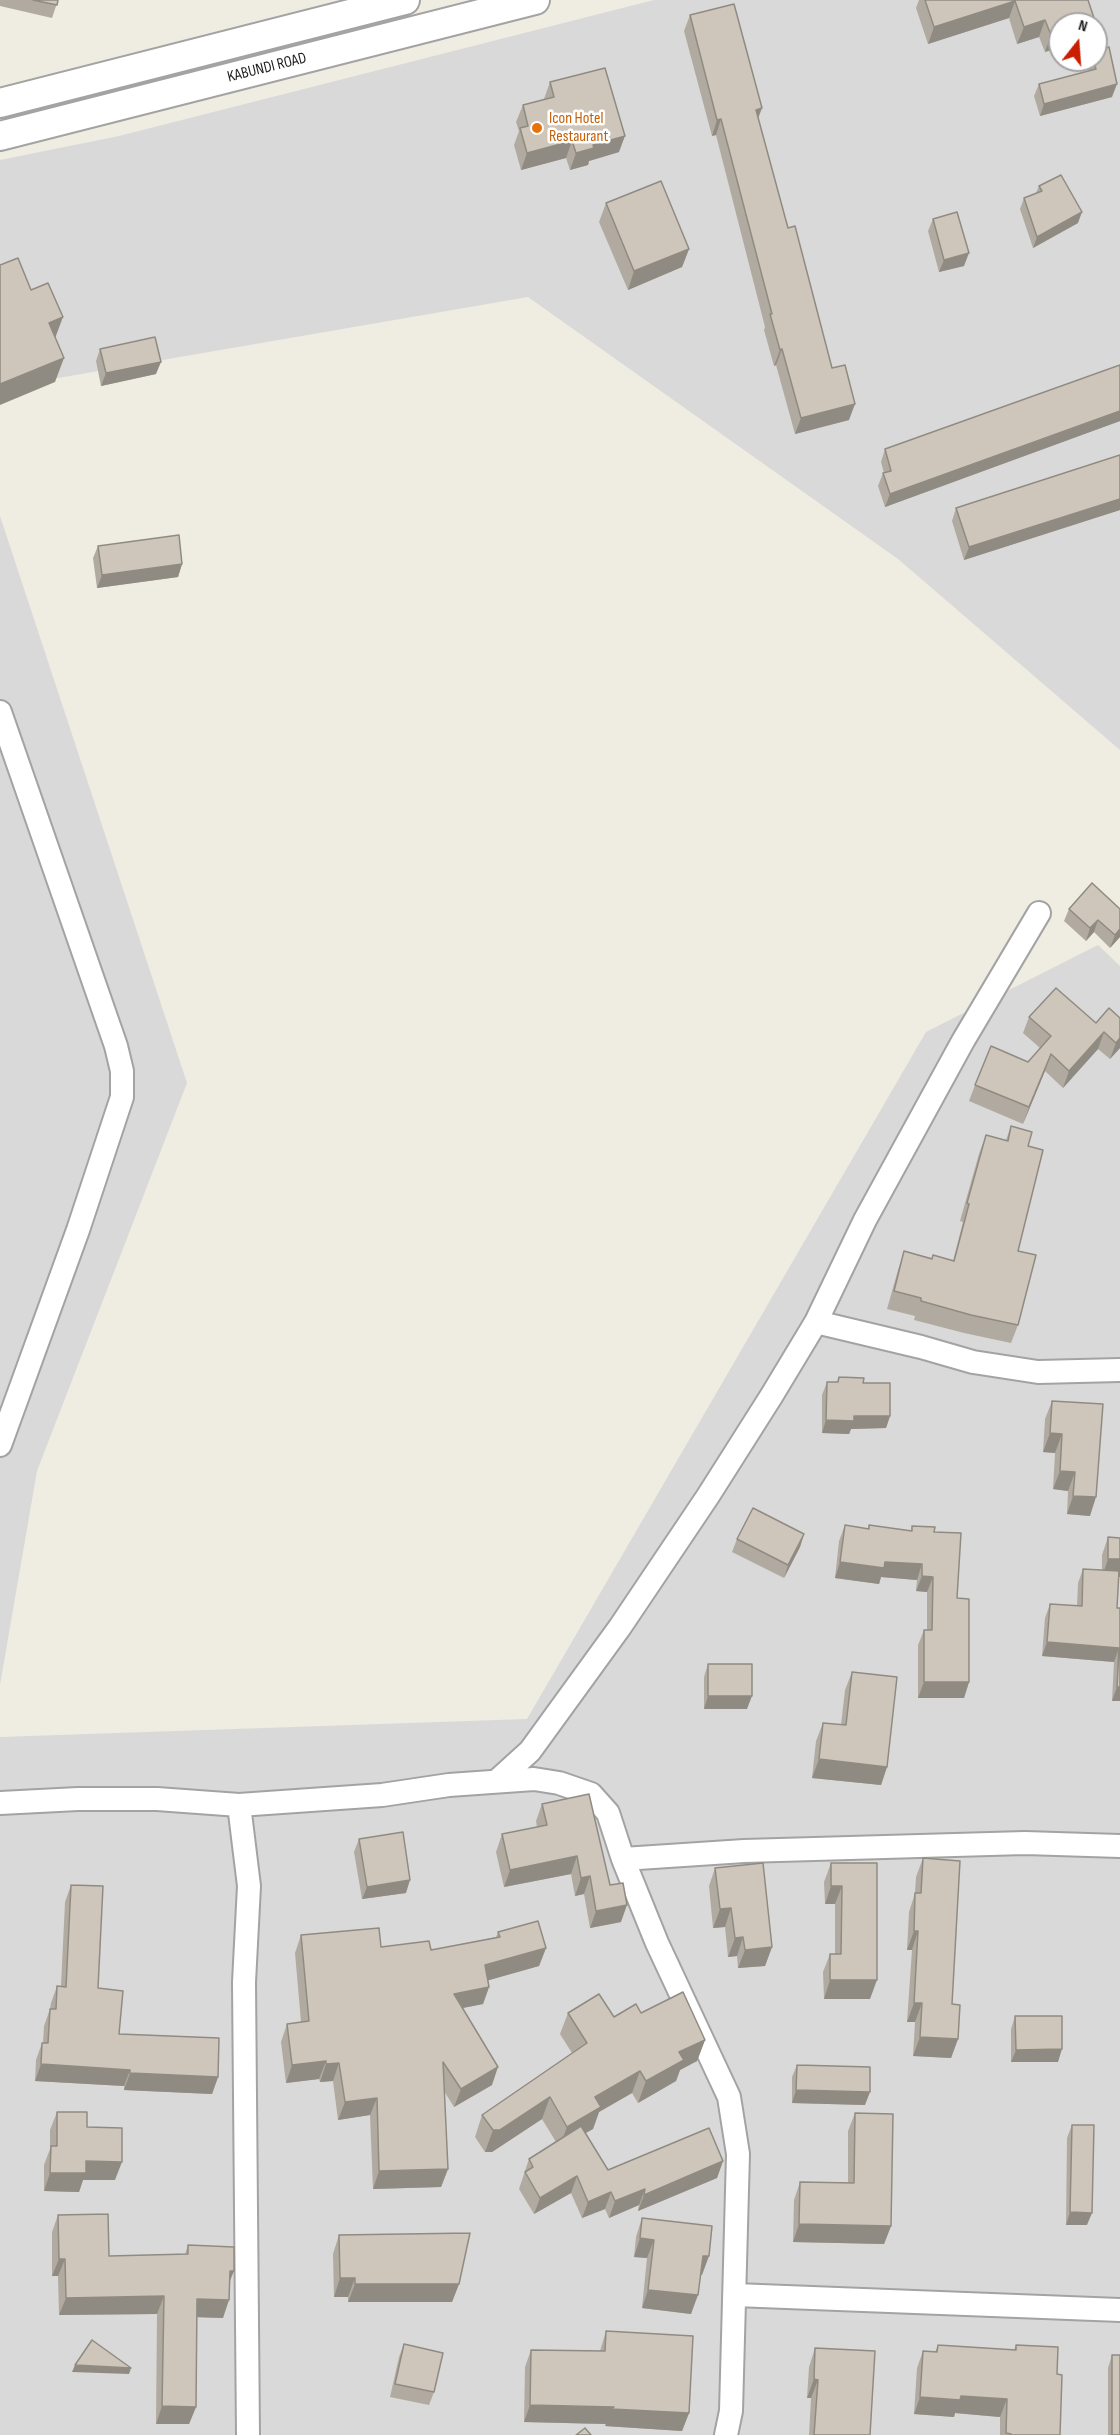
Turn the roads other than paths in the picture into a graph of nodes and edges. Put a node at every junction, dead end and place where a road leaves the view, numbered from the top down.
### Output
1 (405, 0) edge
2 (535, 0) edge
3 (0, 103) edge
4 (0, 136) edge
5 (0, 712) edge
6 (1040, 913) dead end
7 (816, 1322) junction
8 (1120, 1370) edge
9 (0, 1445) edge
10 (498, 1780) junction
11 (0, 1803) edge
12 (239, 1805) junction
13 (1120, 1846) edge
14 (623, 1858) junction
15 (735, 2295) junction
16 (1120, 2310) edge
17 (248, 2435) edge
18 (726, 2435) edge

1 - 3 street, KABUNDI ROAD
2 - 4 street, KABUNDI ROAD
5 - 9 street
6 - 7 street
7 - 8 street
7 - 10 street
10 - 12 street
10 - 14 street
11 - 12 street
12 - 17 street
13 - 14 street
14 - 15 street
15 - 16 street
15 - 18 street

